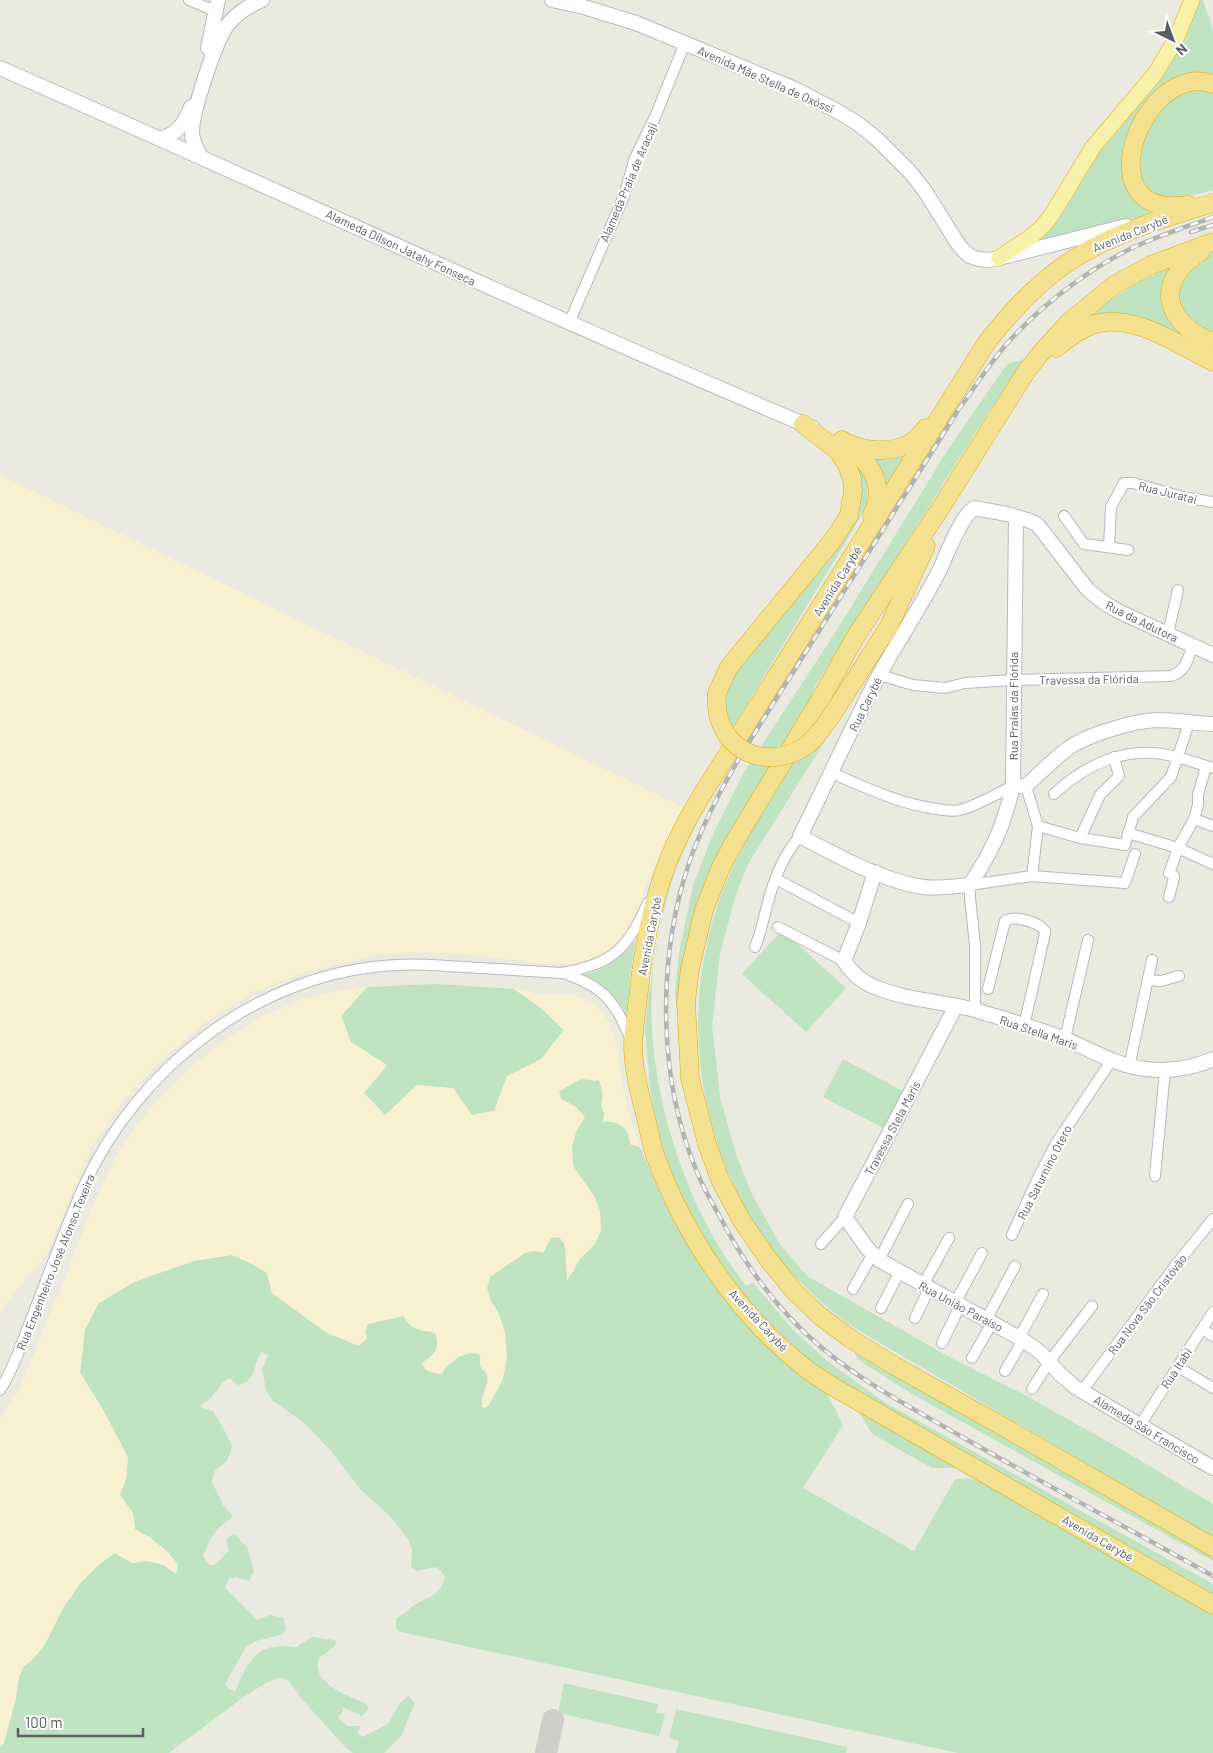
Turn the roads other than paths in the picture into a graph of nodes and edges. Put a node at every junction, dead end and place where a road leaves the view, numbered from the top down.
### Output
1 (189, 0) edge
2 (255, 0) edge
3 (262, 0) edge
4 (552, 0) edge
5 (1192, 0) edge
6 (218, 6) edge
7 (240, 11) junction
8 (685, 43) junction
9 (0, 68) edge
10 (1213, 84) edge
11 (178, 130) junction
12 (192, 133) junction
13 (161, 139) junction
14 (201, 158) junction
15 (1213, 202) edge
16 (1185, 211) junction
17 (1213, 242) edge
18 (999, 258) junction
19 (570, 321) junction
20 (1213, 344) edge
21 (1213, 362) edge
22 (1026, 372) junction
23 (959, 386) junction
24 (803, 424) joint
25 (837, 443) junction
26 (1213, 502) edge
27 (940, 509) junction
28 (1064, 516) dead end
29 (1016, 517) junction
30 (1108, 547) junction
31 (1128, 550) dead end
32 (1178, 590) dead end
33 (825, 600) junction
34 (1168, 633) junction
35 (1193, 645) junction
36 (1213, 655) edge
37 (880, 675) junction
38 (1013, 680) junction
39 (1188, 723) junction
40 (1213, 724) edge
41 (1114, 757) junction
42 (1179, 758) junction
43 (1209, 767) edge
44 (832, 773) junction
45 (1019, 786) junction
46 (1054, 794) dead end
47 (1194, 819) junction
48 (1038, 826) junction
49 (1213, 826) edge
50 (1128, 833) junction
51 (800, 836) junction
52 (1080, 838) junction
53 (1178, 848) junction
54 (1135, 854) dead end
55 (1213, 864) edge
56 (666, 866) junction
57 (875, 872) junction
58 (1032, 876) junction
59 (776, 879) junction
60 (970, 885) junction
61 (1169, 897) dead end
62 (859, 923) junction
63 (778, 927) dead end
64 (1088, 940) dead end
65 (755, 947) dead end
66 (1152, 960) dead end
67 (844, 961) junction
68 (562, 973) junction
69 (1179, 976) dead end
70 (1148, 980) junction
71 (988, 989) dead end
72 (956, 1006) junction
73 (975, 1010) junction
74 (1024, 1026) junction
75 (1065, 1039) junction
76 (633, 1045) junction
77 (1213, 1059) edge
78 (1110, 1060) junction
79 (1129, 1066) junction
80 (1165, 1070) junction
81 (1154, 1176) dead end
82 (908, 1204) dead end
83 (845, 1217) junction
84 (1213, 1219) edge
85 (1012, 1235) dead end
86 (949, 1238) dead end
87 (822, 1244) dead end
88 (982, 1253) dead end
89 (876, 1257) junction
90 (1015, 1266) dead end
91 (899, 1272) junction
92 (926, 1287) junction
93 (853, 1289) dead end
94 (1043, 1294) dead end
95 (958, 1304) junction
96 (1092, 1306) dead end
97 (881, 1308) dead end
98 (1213, 1312) edge
99 (915, 1318) dead end
100 (989, 1321) junction
101 (1202, 1329) junction
102 (1213, 1336) edge
103 (1021, 1339) junction
104 (942, 1343) dead end
105 (972, 1358) dead end
106 (1049, 1362) junction
107 (1178, 1367) junction
108 (1005, 1371) dead end
109 (1213, 1388) edge
110 (1032, 1389) dead end
111 (0, 1390) edge
112 (1082, 1391) junction
113 (1140, 1425) junction
114 (1213, 1468) edge
115 (1213, 1548) edge
116 (1213, 1605) edge

1 - 6 street
2 - 7 street
3 - 7 street
4 - 8 street, Avenida Mãe Stella de Oxóssi
5 - 18 main road
6 - 11 street
7 - 12 street
8 - 18 street, Avenida Mãe Stella de Oxóssi
8 - 19 street, Alameda Praia de Aracaji
9 - 13 street, Alameda Dilson Jatahy Fonseca
10 - 15 highway
11 - 12 street
11 - 13 street
12 - 14 street
13 - 14 street, Alameda Dilson Jatahy Fonseca
14 - 19 street, Alameda Dilson Jatahy Fonseca
15 - 16 highway, Avenida Carybé
16 - 18 street, Avenida Mãe Stella de Oxóssi
16 - 23 highway, Avenida Carybé
17 - 20 highway
17 - 22 highway
19 - 24 street, Alameda Dilson Jatahy Fonseca
21 - 22 highway
22 - 27 highway
23 - 25 highway
23 - 33 highway, Avenida Carybé
24 - 25 highway
25 - 27 highway, bridge
25 - 33 highway
26 - 30 street, Rua Juratai
27 - 115 highway
28 - 30 street
29 - 34 street, Rua da Adutora
29 - 37 street, Rua Carybé
29 - 38 street, Rua Praias da Flórida
30 - 31 street
32 - 34 street
33 - 56 highway, Avenida Carybé
34 - 35 street, Rua da Adutora
35 - 36 street, Rua da Adutora
35 - 38 street, Travessa da Flórida
37 - 38 street, Travessa da Flórida
37 - 44 street, Rua Carybé
38 - 45 street, Rua Praias da Flórida
39 - 40 street
39 - 42 street
39 - 45 street
41 - 42 street
41 - 46 street
41 - 52 street
42 - 43 street
42 - 50 street
43 - 47 street
44 - 45 street
44 - 51 street, Rua Carybé
45 - 48 street
45 - 60 street, Rua Praias da Flórida
47 - 49 street
47 - 53 street
48 - 52 street
48 - 58 street
50 - 52 street
50 - 53 street
51 - 57 street
51 - 59 street, Rua Carybé
53 - 55 street
53 - 61 street
54 - 58 street
56 - 68 street, Rua Engenheiro José Afonso Texeira
56 - 76 highway, Avenida Carybé
57 - 60 street
57 - 62 street
58 - 60 street
59 - 62 street
59 - 65 street, Rua Carybé
60 - 73 street
62 - 67 street
63 - 67 street
64 - 75 street
66 - 70 street
67 - 72 street, Rua Stella Maris
68 - 76 street, Rua Engenheiro José Afonso Texeira
68 - 111 street, Rua Engenheiro José Afonso Texeira
69 - 70 street
70 - 79 street
71 - 74 street
72 - 73 street, Rua Stella Maris
72 - 83 street, Travessa Stela Maris
73 - 74 street, Rua Stella Maris
74 - 75 street, Rua Stella Maris
75 - 78 street, Rua Stella Maris
76 - 116 highway, Avenida Carybé
77 - 80 street, Rua Stella Maris
78 - 79 street, Rua Stella Maris
78 - 85 street, Rua Saturnino Otero
79 - 80 street, Rua Stella Maris
80 - 81 street
82 - 89 street
83 - 87 street, Travessa Stela Maris
83 - 89 street, Rua União Paraíso
84 - 112 street, Rua Nova São Cristóvão
86 - 92 street
88 - 95 street
89 - 91 street, Rua União Paraíso
89 - 93 street
90 - 100 street
91 - 92 street, Rua União Paraíso
91 - 97 street
92 - 95 street, Rua União Paraíso
92 - 99 street
94 - 103 street
95 - 100 street, Rua União Paraíso
95 - 104 street
96 - 106 street
98 - 101 street, Rua Itabi
100 - 103 street, Rua União Paraíso
100 - 105 street
101 - 102 street
101 - 107 street, Rua Itabi
103 - 106 street, Rua União Paraíso
103 - 108 street
106 - 110 street
106 - 112 street, Rua União Paraíso
107 - 109 street
107 - 113 street, Rua Itabi
112 - 113 street, Alameda São Francisco
113 - 114 street, Alameda São Francisco

